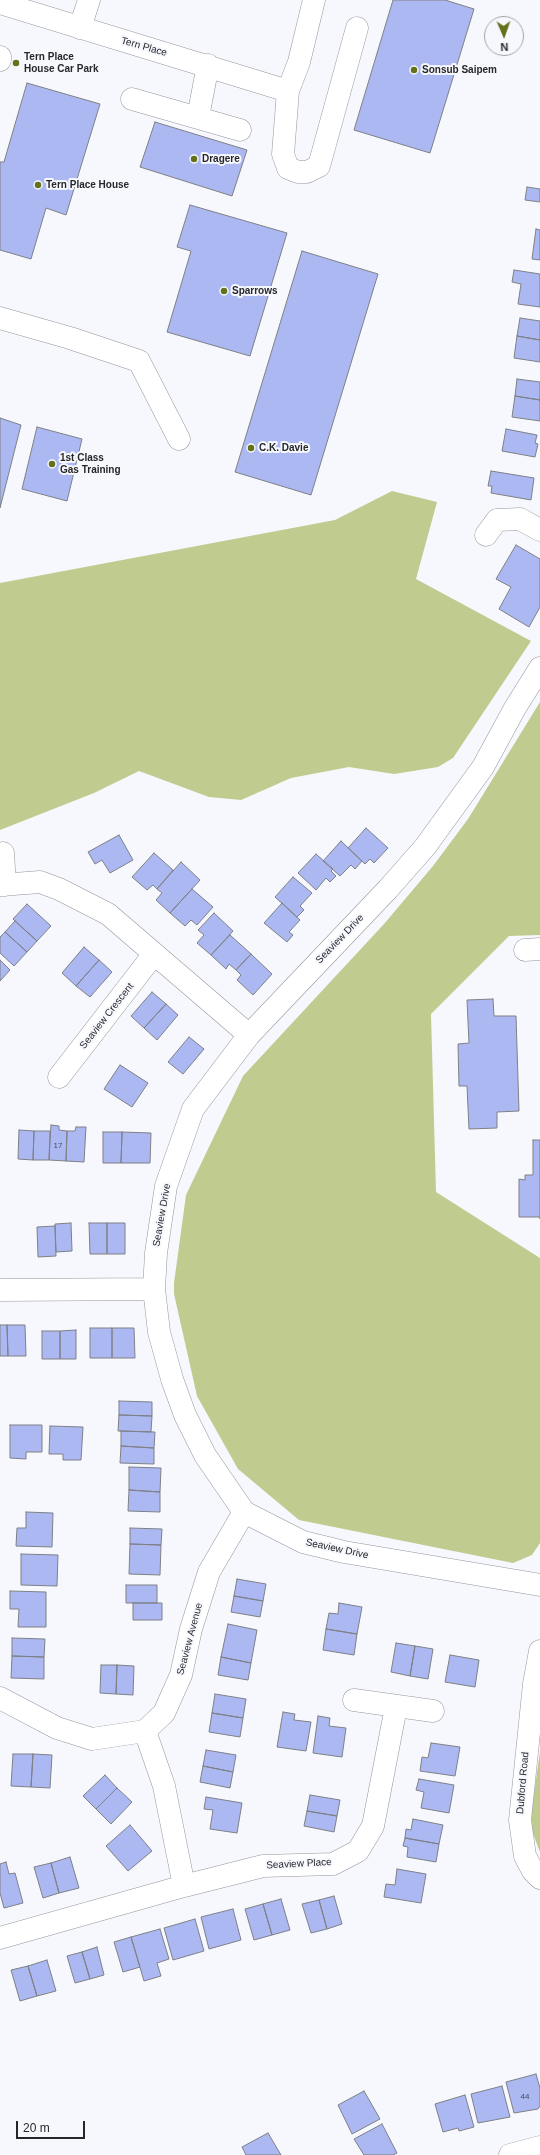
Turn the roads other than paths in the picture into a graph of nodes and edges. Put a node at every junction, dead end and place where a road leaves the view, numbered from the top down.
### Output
1 (89, 0) edge
2 (314, 0) edge
3 (0, 3) edge
4 (80, 28) junction
5 (357, 28) dead end
6 (208, 65) junction
7 (288, 90) junction
8 (132, 99) dead end
9 (198, 118) junction
10 (240, 130) dead end
11 (0, 318) edge
12 (179, 439) dead end
13 (540, 530) edge
14 (486, 534) dead end
15 (540, 668) edge
16 (3, 852) dead end
17 (3, 885) edge
18 (154, 954) junction
19 (249, 1035) junction
20 (59, 1077) dead end
21 (154, 1289) junction
22 (0, 1290) edge
23 (244, 1512) junction
24 (540, 1585) edge
25 (540, 1651) edge
26 (537, 1694) edge
27 (0, 1698) edge
28 (354, 1700) dead end
29 (396, 1707) junction
30 (433, 1711) dead end
31 (145, 1731) junction
32 (540, 1878) edge
33 (184, 1886) junction
34 (0, 1938) edge
35 (540, 2147) edge
36 (510, 2155) edge

1 - 4 street
2 - 7 street
3 - 4 street, Tern Place
4 - 6 street, Tern Place
5 - 7 street
6 - 7 street, Tern Place
6 - 9 street
8 - 9 street
9 - 10 street
11 - 12 street
13 - 14 street
15 - 19 street, Seaview Drive
16 - 17 street
17 - 18 street
18 - 19 street
18 - 20 street, Seaview Crescent
19 - 21 street, Seaview Drive
21 - 22 street
21 - 23 street, Seaview Drive
23 - 24 street, Seaview Drive
23 - 31 street, Seaview Avenue
25 - 26 street, Dubford Road
26 - 32 street, Dubford Road
27 - 31 street
28 - 29 street
29 - 30 street
29 - 33 street, Seaview Place
31 - 33 street
33 - 34 street, Seaview Place
35 - 36 street

